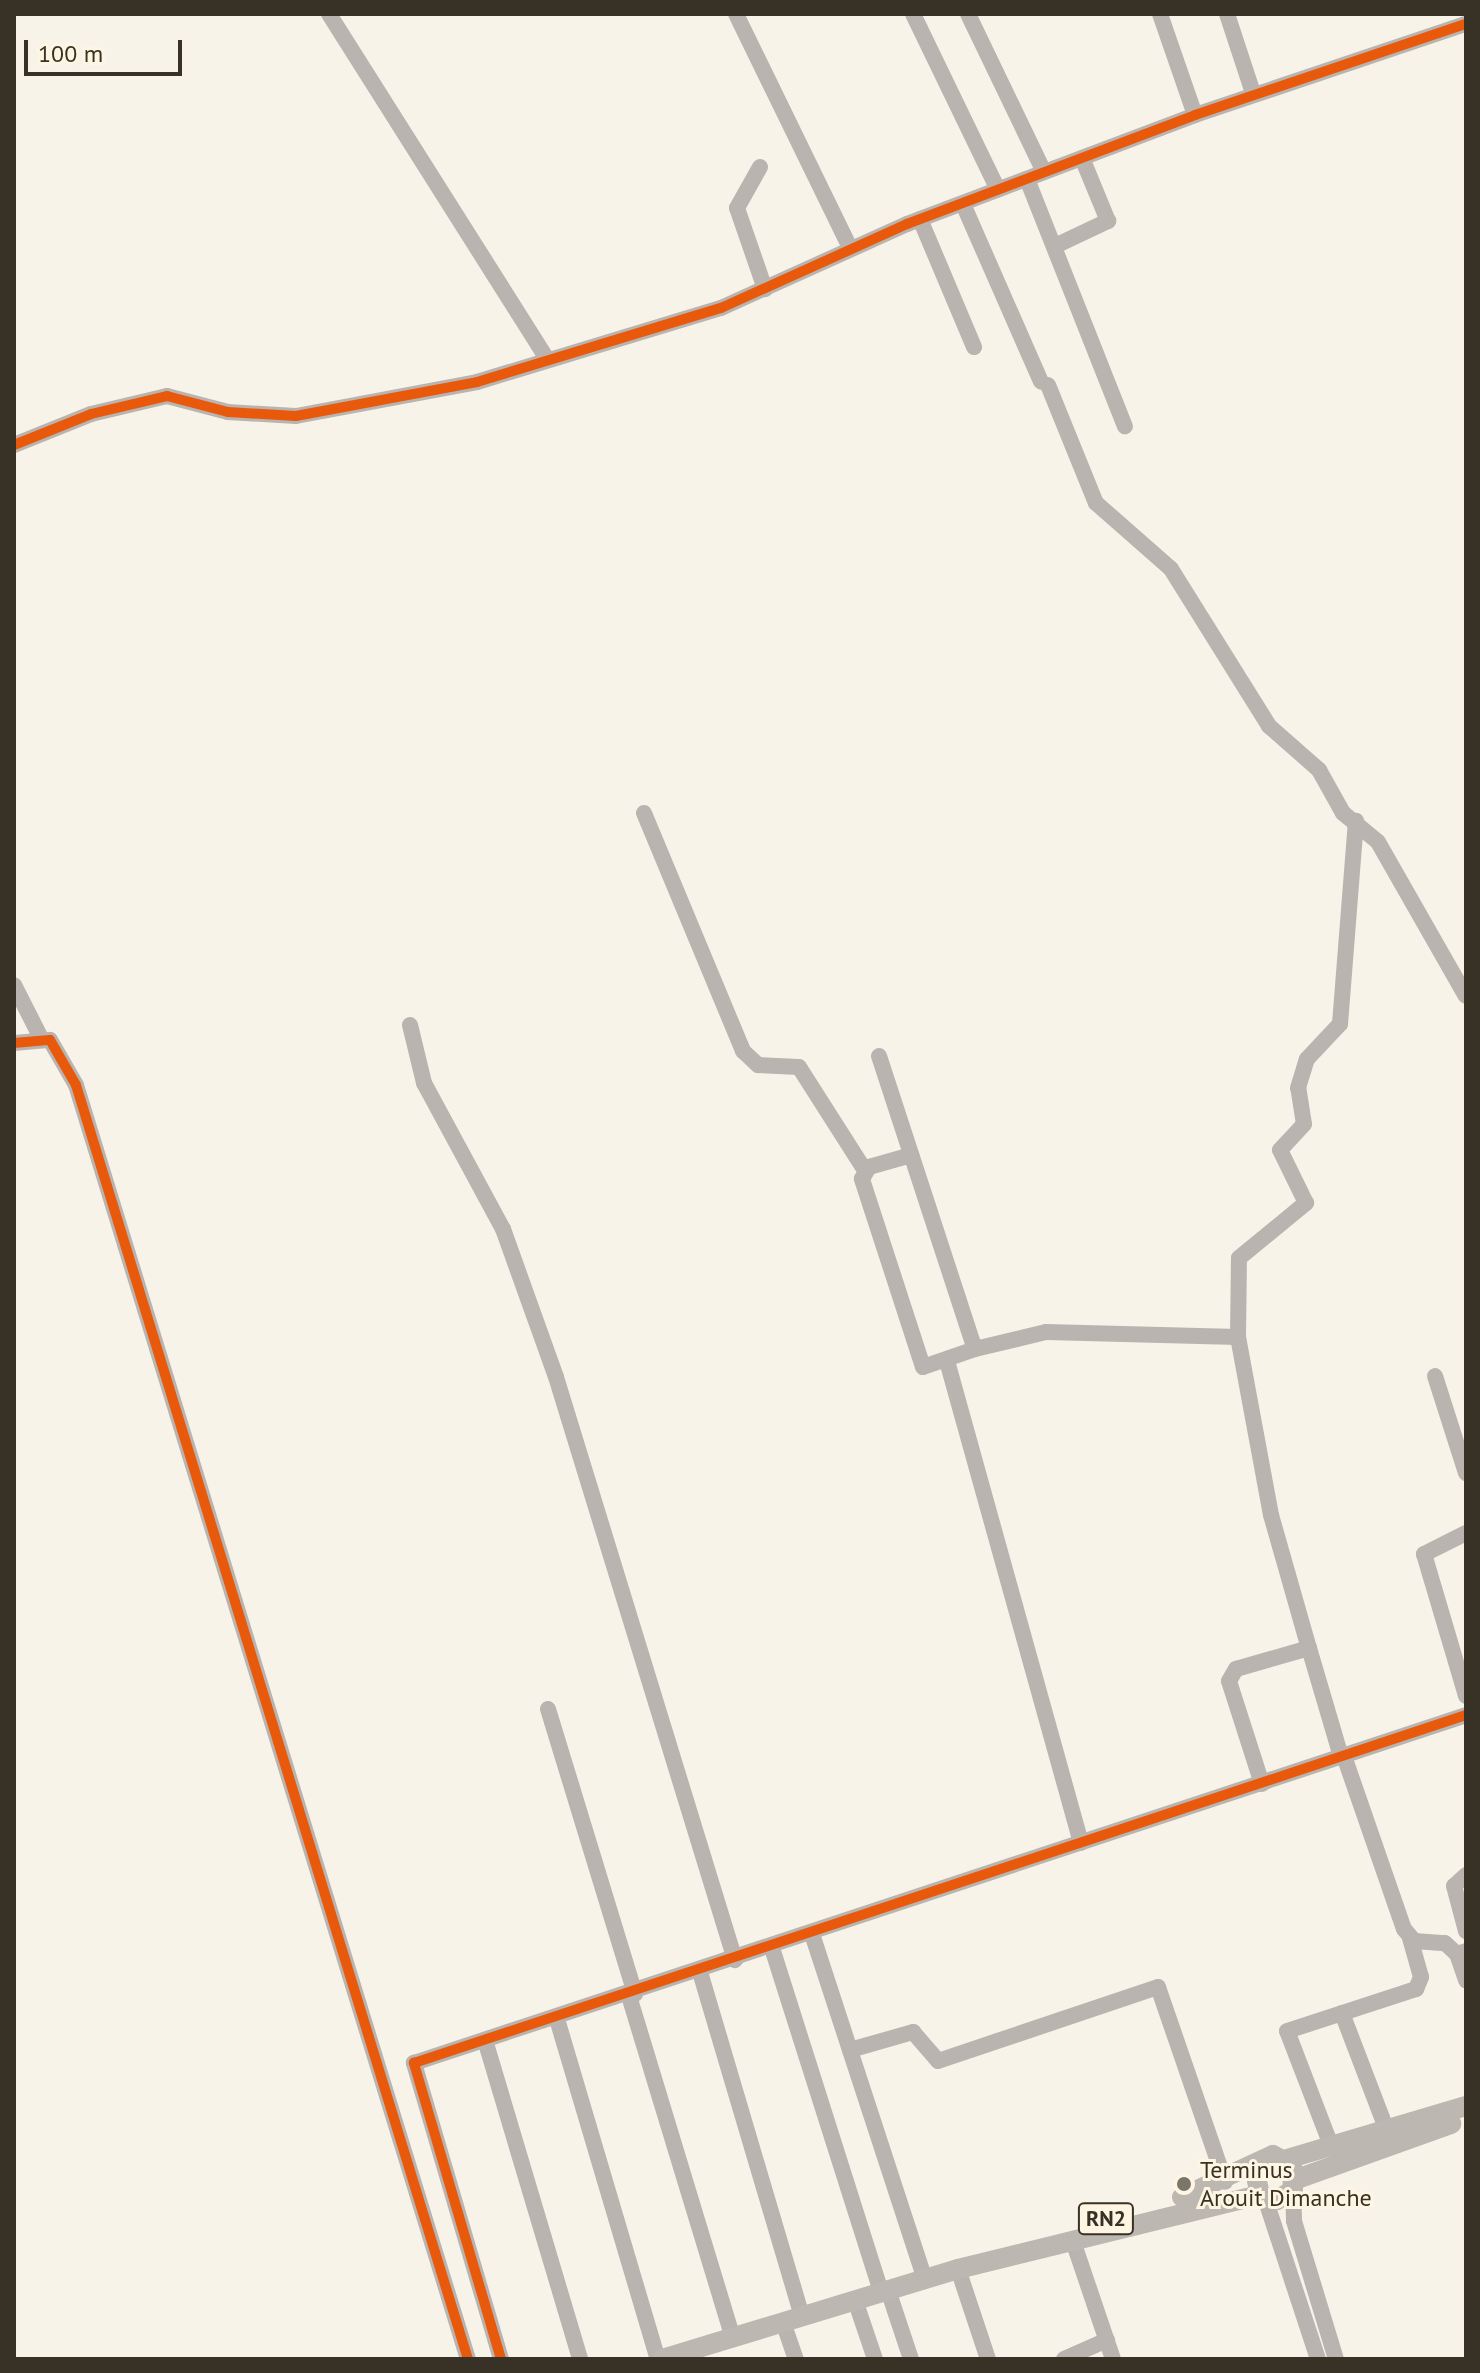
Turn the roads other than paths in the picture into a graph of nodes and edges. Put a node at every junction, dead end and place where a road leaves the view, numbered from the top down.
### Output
1 (329, 14) edge
2 (736, 14) edge
3 (913, 14) edge
4 (968, 14) edge
5 (1160, 14) edge
6 (1227, 14) edge
7 (1466, 24) edge
8 (1253, 93) junction
9 (1195, 115) junction
10 (1082, 158) junction
11 (760, 167) dead end
12 (1044, 172) junction
13 (1027, 179) junction
14 (998, 190) junction
15 (963, 204) junction
16 (920, 219) junction
17 (1055, 246) junction
18 (850, 248) junction
19 (765, 289) junction
20 (974, 347) dead end
21 (548, 360) junction
22 (1125, 426) dead end
23 (14, 445) edge
24 (644, 813) dead end
25 (1356, 821) junction
26 (14, 985) edge
27 (1466, 996) edge
28 (410, 1025) dead end
29 (40, 1036) junction
30 (14, 1043) edge
31 (879, 1056) dead end
32 (911, 1155) junction
33 (864, 1169) junction
34 (1238, 1337) junction
35 (975, 1349) junction
36 (947, 1361) junction
37 (1435, 1376) dead end
38 (1466, 1473) edge
39 (1466, 1533) edge
40 (1309, 1648) junction
41 (1466, 1696) edge
42 (548, 1709) dead end
43 (1466, 1715) edge
44 (1342, 1756) junction
45 (1262, 1784) junction
46 (1081, 1843) junction
47 (1466, 1875) edge
48 (1466, 1931) edge
49 (813, 1937) junction
50 (1410, 1938) junction
51 (772, 1948) junction
52 (1462, 1952) edge
53 (735, 1960) junction
54 (700, 1972) junction
55 (1466, 1980) edge
56 (632, 1995) junction
57 (1342, 2013) junction
58 (557, 2019) junction
59 (485, 2040) junction
60 (850, 2050) junction
61 (1466, 2106) edge
62 (1466, 2119) edge
63 (1387, 2131) junction
64 (1332, 2148) junction
65 (1287, 2159) junction
66 (1254, 2167) junction
67 (1225, 2182) junction
68 (1295, 2185) junction
69 (1262, 2197) junction
70 (1073, 2241) junction
71 (958, 2269) junction
72 (925, 2279) junction
73 (884, 2291) junction
74 (855, 2300) junction
75 (792, 2320) junction
76 (732, 2336) junction
77 (1107, 2340) junction
78 (468, 2359) edge
79 (501, 2359) edge
80 (580, 2359) edge
81 (660, 2359) edge
82 (796, 2359) edge
83 (875, 2359) edge
84 (911, 2359) edge
85 (988, 2359) edge
86 (1064, 2359) edge
87 (1113, 2359) edge
88 (1318, 2359) edge
89 (1336, 2359) edge

1 - 21 street
2 - 18 street
3 - 14 street
4 - 12 street
5 - 9 street
6 - 8 street
7 - 8 street
8 - 9 street
9 - 10 street
10 - 12 street
10 - 17 street
11 - 19 street
12 - 13 street
13 - 14 street
13 - 17 street
14 - 15 street
15 - 16 street
15 - 25 street
16 - 18 street
16 - 20 street
17 - 22 street
18 - 19 street
19 - 21 street
21 - 23 street
24 - 33 street
25 - 27 street
25 - 34 street
26 - 29 street
28 - 53 street
29 - 30 street
29 - 78 street
31 - 32 street
32 - 33 street
32 - 35 street
33 - 36 street
34 - 35 street
34 - 40 street
35 - 36 street
36 - 46 street
37 - 38 street
39 - 41 street
40 - 44 street
40 - 45 street
42 - 56 street
43 - 44 street
44 - 45 street
44 - 50 street
45 - 46 street
46 - 49 street
47 - 48 street
49 - 51 street
49 - 60 street
50 - 52 street
50 - 57 street
51 - 53 street
51 - 73 street
52 - 55 street
53 - 54 street
54 - 56 street
54 - 75 street
56 - 58 street
56 - 76 street
57 - 63 street
57 - 64 street
58 - 59 street
58 - 81 street
59 - 79 street
59 - 80 street
60 - 67 street
60 - 72 street
61 - 63 main road, RN2
62 - 68 main road, RN2
63 - 64 main road, RN2
64 - 65 main road, RN2
65 - 66 main road, RN2
65 - 68 main road
66 - 67 main road, RN2
66 - 69 main road
67 - 71 main road, RN2
68 - 69 main road, RN2
68 - 89 street
69 - 70 main road, RN2
69 - 88 street
70 - 71 main road, RN2
70 - 77 street
71 - 72 main road, RN2
71 - 85 street
72 - 73 main road, RN2
73 - 74 main road, RN2
73 - 84 street
74 - 75 main road, RN2
74 - 83 street
75 - 76 main road, RN2
75 - 82 street
76 - 81 main road, RN2
77 - 86 street
77 - 87 street

